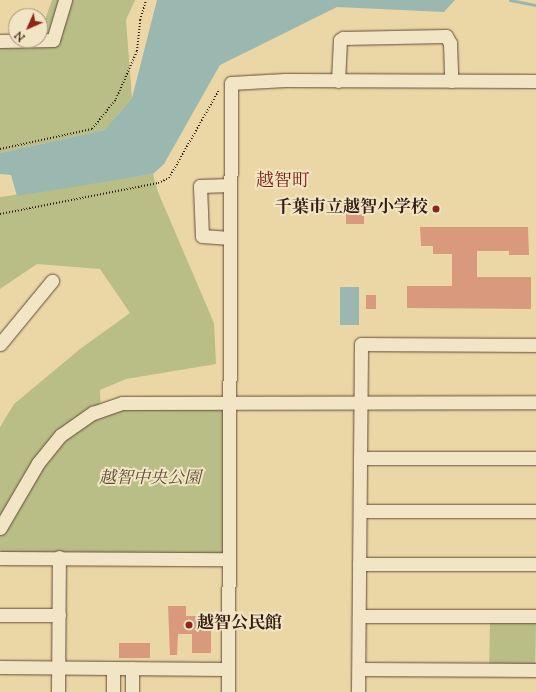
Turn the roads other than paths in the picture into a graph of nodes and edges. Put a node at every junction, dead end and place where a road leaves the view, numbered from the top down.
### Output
1 (65, 0) edge
2 (0, 41) edge
3 (338, 81) junction
4 (451, 81) junction
5 (536, 81) edge
6 (230, 185) junction
7 (230, 238) junction
8 (52, 282) dead end
9 (0, 344) edge
10 (536, 345) edge
11 (229, 401) junction
12 (360, 401) junction
13 (536, 402) edge
14 (360, 458) junction
15 (536, 458) edge
16 (360, 510) junction
17 (536, 512) edge
18 (0, 528) edge
19 (0, 558) edge
20 (59, 558) junction
21 (229, 558) junction
22 (360, 564) junction
23 (536, 564) edge
24 (0, 615) edge
25 (59, 615) junction
26 (359, 616) junction
27 (536, 616) edge
28 (0, 667) edge
29 (58, 668) junction
30 (113, 668) junction
31 (132, 668) junction
32 (228, 669) junction
33 (359, 669) junction
34 (536, 670) edge
35 (58, 692) edge
36 (113, 692) edge
37 (132, 692) edge
38 (228, 692) edge
39 (358, 692) edge

1 - 2 street
3 - 4 street
3 - 4 street
3 - 6 street
4 - 5 street
6 - 7 street
6 - 7 street
7 - 11 street
8 - 9 street
10 - 12 street
11 - 12 street
11 - 18 street
11 - 21 street
12 - 13 street
12 - 14 street
14 - 15 street
14 - 16 street
16 - 17 street
16 - 22 street
19 - 20 street
20 - 21 street
20 - 25 street
21 - 32 street
22 - 23 street
22 - 26 street
24 - 25 street
25 - 29 street
26 - 27 street
26 - 33 street
28 - 29 street
29 - 30 street
29 - 35 street
30 - 31 street
30 - 36 street
31 - 32 street
31 - 37 street
32 - 38 street
33 - 34 street
33 - 39 street

